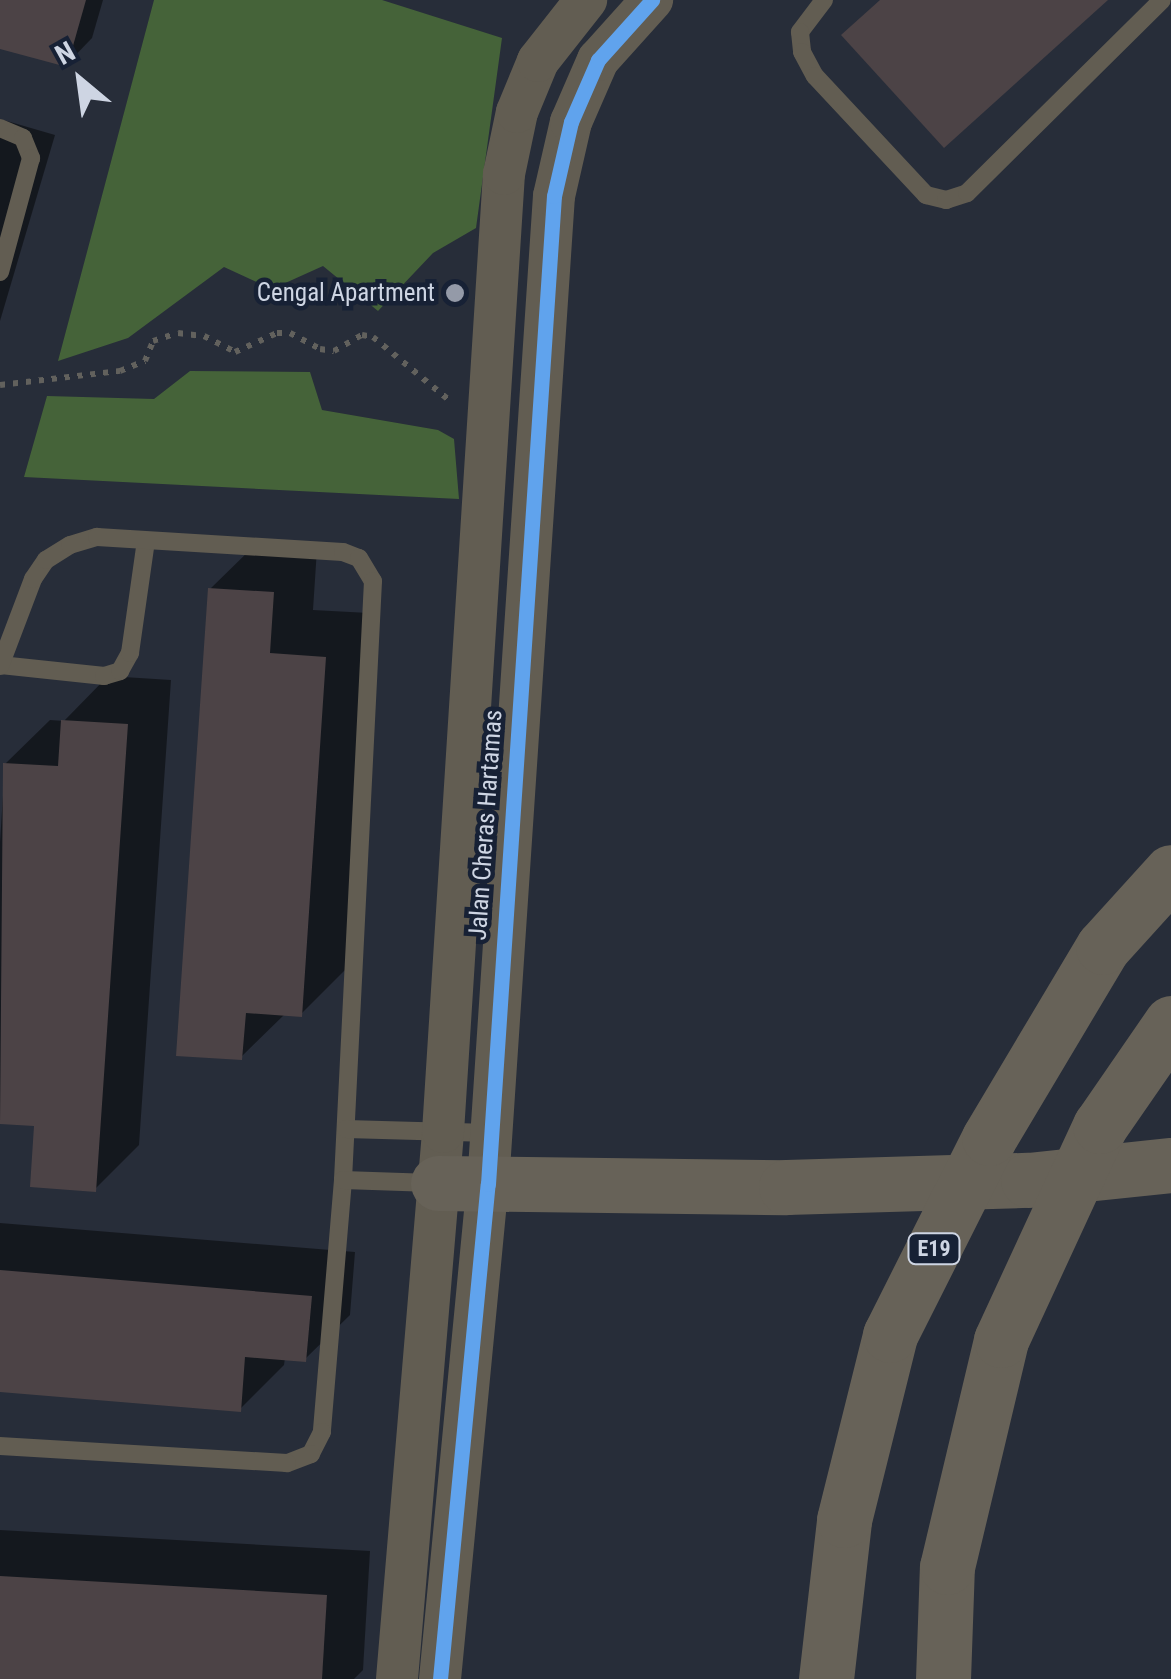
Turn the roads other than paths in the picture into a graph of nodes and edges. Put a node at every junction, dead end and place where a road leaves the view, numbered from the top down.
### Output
1 (586, 0) edge
2 (652, 0) edge
3 (824, 0) edge
4 (1162, 0) edge
5 (0, 128) edge
6 (0, 272) edge
7 (146, 541) junction
8 (0, 666) edge
9 (1171, 872) edge
10 (1171, 1023) edge
11 (346, 1129) junction
12 (465, 1158) junction
13 (1171, 1165) edge
14 (343, 1180) junction
15 (0, 1446) edge
16 (397, 1679) edge
17 (440, 1679) edge
18 (826, 1679) edge
19 (942, 1679) edge

1 - 12 street, Jalan Cheras Hartamas
2 - 12 street, Jalan Cheras Hartamas
3 - 4 lane
5 - 6 lane
7 - 8 lane
7 - 8 lane
7 - 11 lane
9 - 18 highway, E19, bridge
10 - 19 highway, bridge
11 - 12 lane
11 - 14 lane
12 - 13 highway
12 - 14 lane
12 - 16 street, Jalan Cheras Hartamas
12 - 17 street, Jalan Cheras Hartamas
14 - 15 lane

